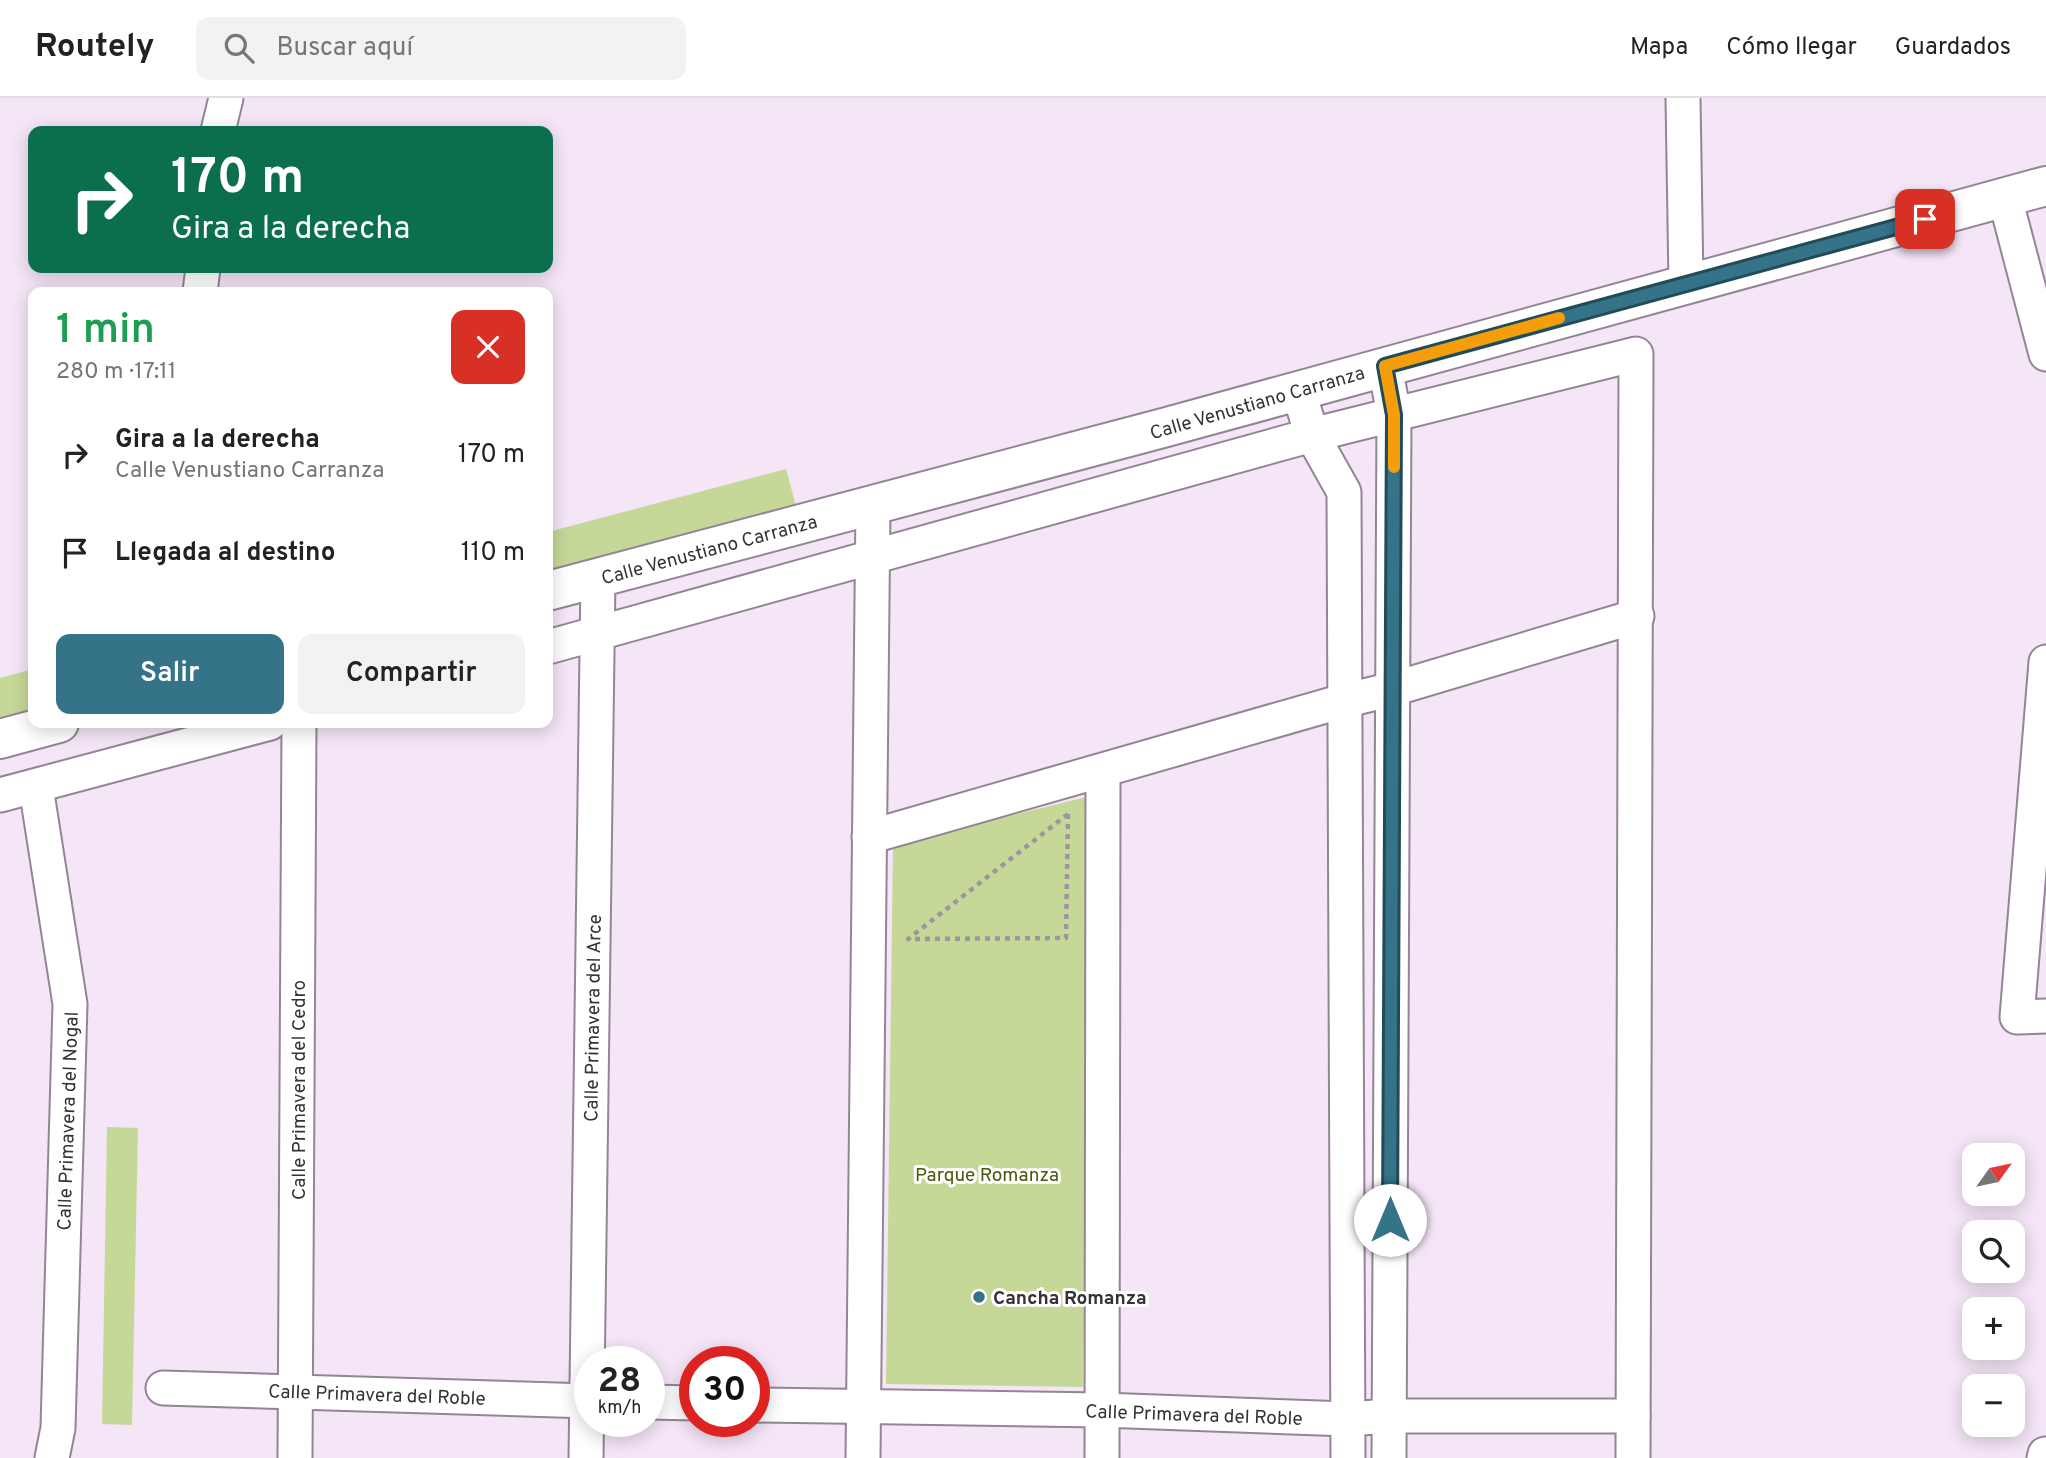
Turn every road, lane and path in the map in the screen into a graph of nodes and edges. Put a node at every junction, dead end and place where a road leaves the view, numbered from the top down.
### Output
1 (226, 98) edge
2 (1683, 98) edge
3 (219, 126) edge
4 (2046, 186) edge
5 (2004, 198) junction
6 (1686, 283) junction
7 (2046, 354) edge
8 (1385, 366) junction
9 (1298, 390) junction
10 (1394, 415) junction
11 (1312, 435) junction
12 (873, 505) junction
13 (872, 557) junction
14 (598, 578) junction
15 (553, 591) edge
16 (1637, 616) junction
17 (597, 633) junction
18 (553, 646) edge
19 (2046, 662) edge
20 (1393, 689) junction
21 (1343, 701) junction
22 (41, 728) edge
23 (252, 728) edge
24 (299, 728) edge
25 (0, 739) edge
26 (0, 770) edge
27 (1102, 772) junction
28 (36, 787) junction
29 (0, 795) edge
30 (869, 837) junction
31 (908, 939) joint
32 (2046, 1016) edge
33 (589, 1346) edge
34 (163, 1388) dead end
35 (298, 1392) junction
36 (574, 1401) edge
37 (770, 1405) edge
38 (863, 1408) junction
39 (1102, 1410) junction
40 (1389, 1416) junction
41 (1633, 1416) junction
42 (1348, 1419) junction
43 (587, 1437) edge
44 (52, 1458) edge
45 (295, 1458) edge
46 (586, 1458) edge
47 (863, 1458) edge
48 (1102, 1458) edge
49 (1348, 1458) edge
50 (1389, 1458) edge
51 (1633, 1458) edge

1 - 3 street
2 - 6 street
4 - 5 street, Calle Venustiano Carranza
5 - 6 street, Calle Venustiano Carranza
5 - 7 street
6 - 8 street, Calle Venustiano Carranza
8 - 9 street, Calle Venustiano Carranza
8 - 10 street
9 - 11 street
9 - 12 street, Calle Venustiano Carranza
10 - 11 street
10 - 16 street
10 - 20 street
11 - 13 street
11 - 21 street
12 - 13 street
12 - 14 street, Calle Venustiano Carranza
13 - 17 street
13 - 30 street
14 - 15 street, Calle Venustiano Carranza
14 - 17 street, Calle Primavera del Arce
16 - 20 street
16 - 41 street
17 - 18 street
17 - 33 street, Calle Primavera del Arce
19 - 32 street
20 - 21 street
20 - 40 street
21 - 27 street
21 - 42 street
22 - 25 street
23 - 28 street
24 - 35 street, Calle Primavera del Cedro
26 - 28 street
27 - 30 street
27 - 39 street
28 - 29 street
28 - 44 street, Calle Primavera del Nogal
30 - 38 street
31 - 31 path
34 - 35 street, Calle Primavera del Roble
35 - 36 street, Calle Primavera del Roble
35 - 45 street, Calle Primavera del Cedro
37 - 38 street, Calle Primavera del Roble
38 - 39 street, Calle Primavera del Roble
38 - 47 street
39 - 42 street, Calle Primavera del Roble
39 - 48 street
40 - 41 street, Calle Primavera del Roble
40 - 42 street, Calle Primavera del Roble
40 - 50 street
41 - 51 street
42 - 49 street
43 - 46 street, Calle Primavera del Arce

